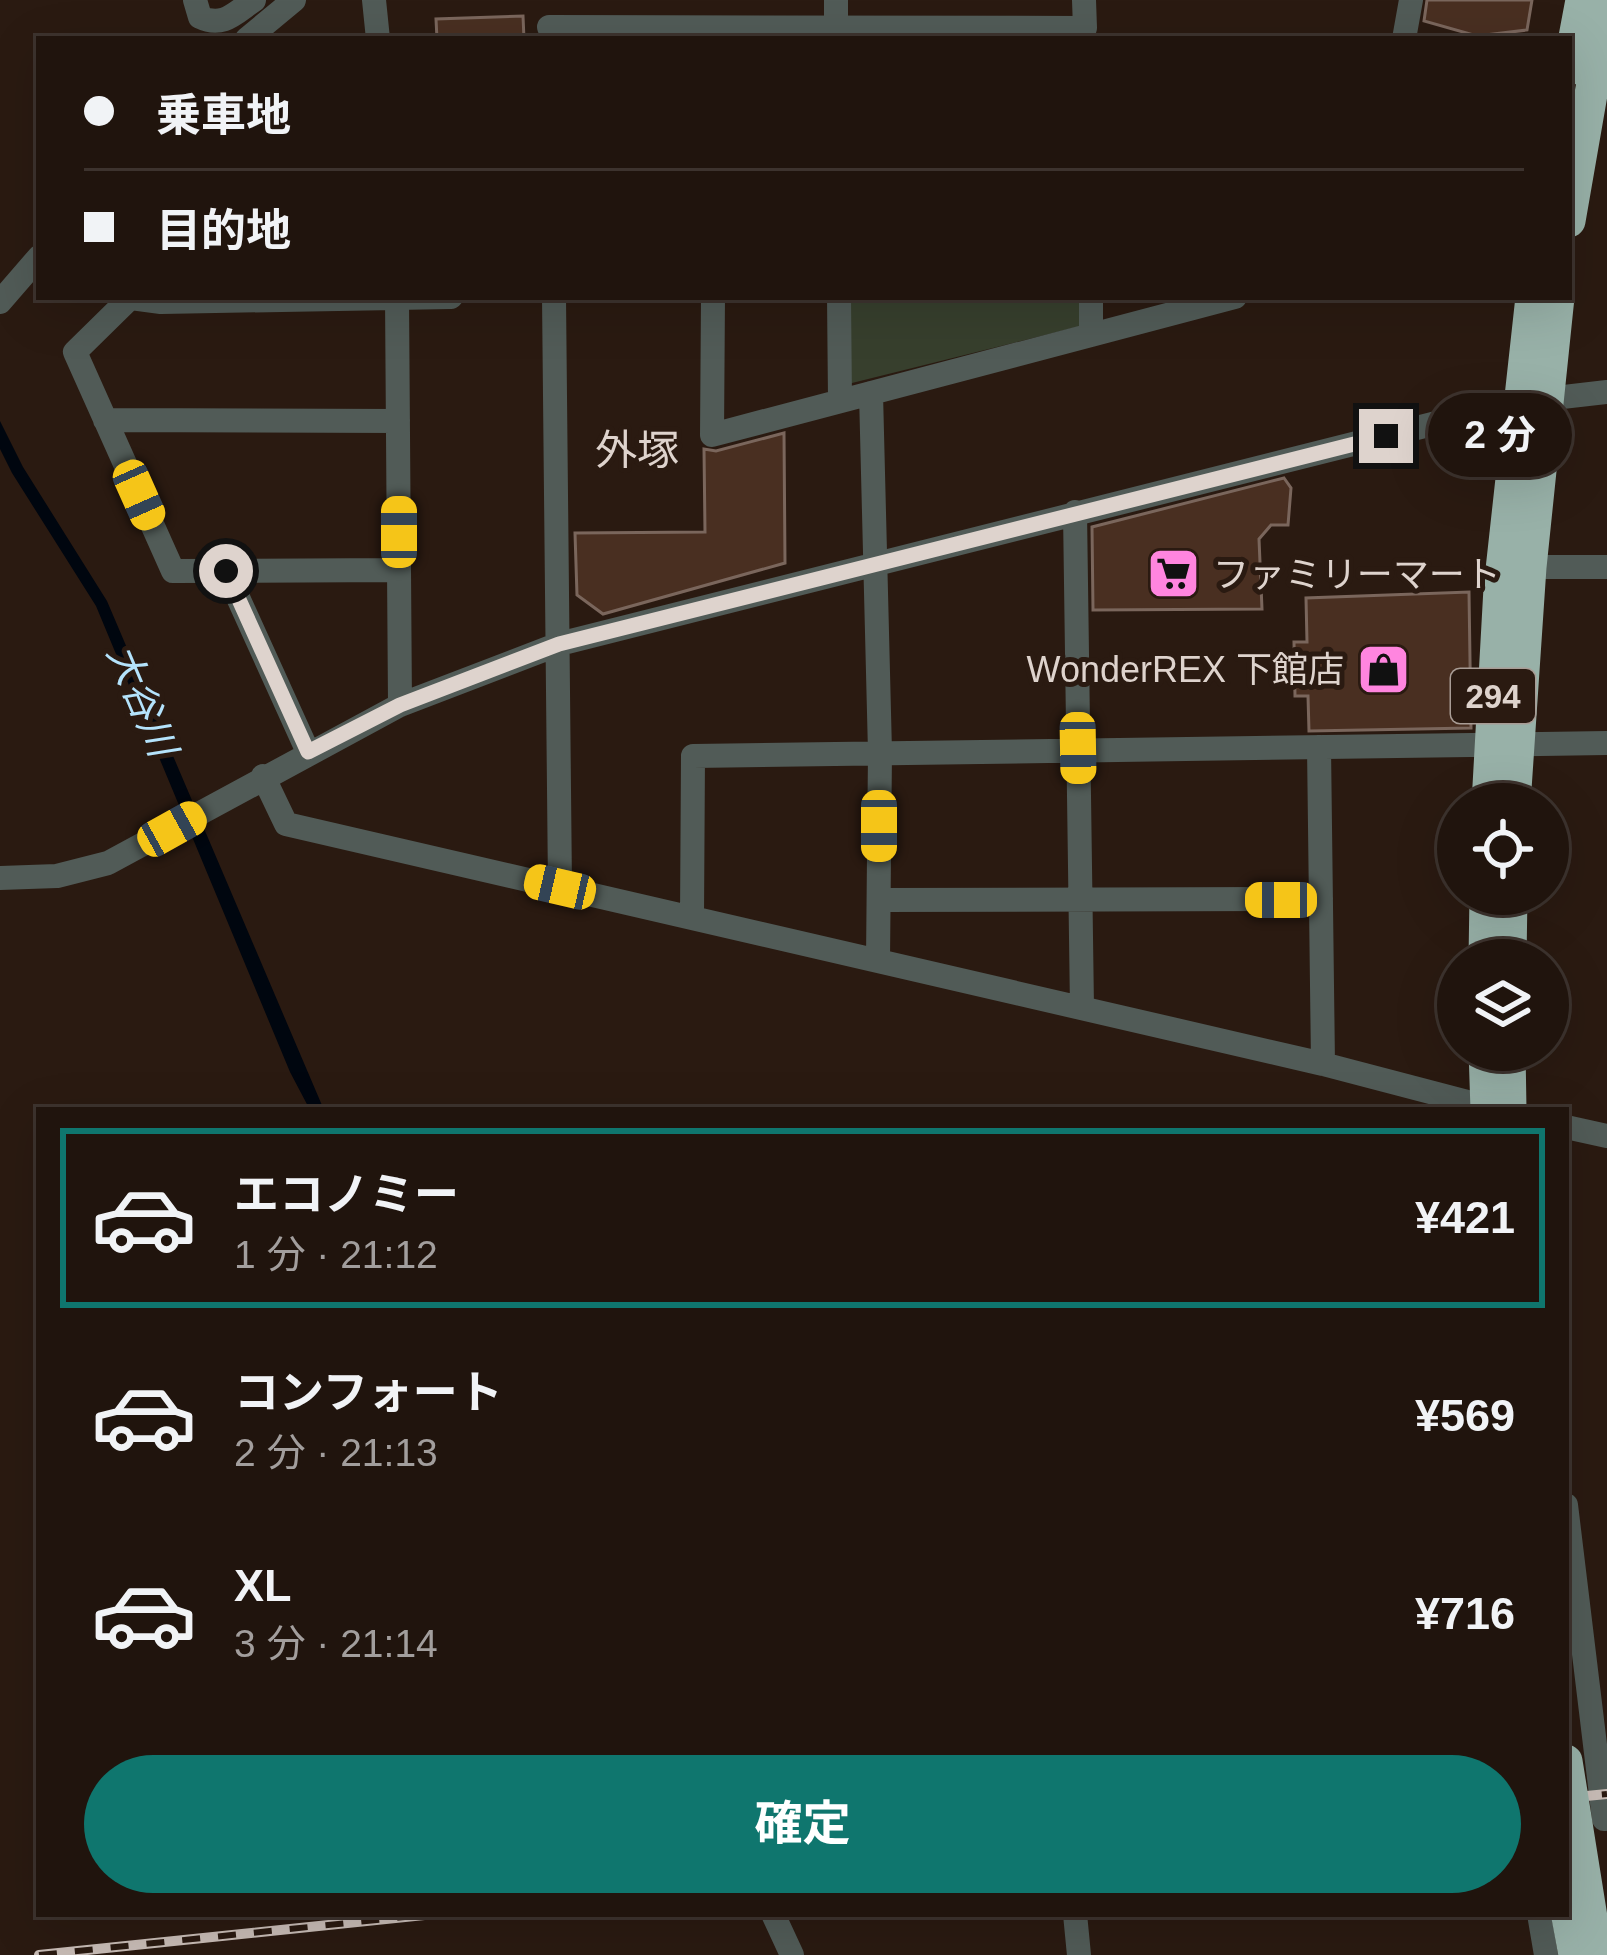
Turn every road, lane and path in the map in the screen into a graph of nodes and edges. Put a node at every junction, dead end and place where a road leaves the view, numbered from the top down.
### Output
1 (195, 0) edge
2 (254, 0) edge
3 (294, 0) edge
4 (374, 0) edge
5 (548, 0) edge
6 (836, 0) edge
7 (1084, 0) edge
8 (1412, 0) edge
9 (1582, 0) edge
10 (1607, 2) edge
11 (549, 33) edge
12 (709, 34) edge
13 (836, 34) edge
14 (251, 36) edge
15 (378, 36) edge
16 (1405, 36) edge
17 (1582, 60) edge
18 (1572, 183) edge
19 (36, 260) edge
20 (128, 300) edge
21 (149, 300) edge
22 (279, 300) edge
23 (397, 300) edge
24 (554, 300) edge
25 (712, 300) edge
26 (839, 300) edge
27 (1091, 300) edge
28 (1223, 300) edge
29 (1532, 300) edge
30 (1557, 300) edge
31 (0, 302) edge
32 (1091, 334) junction
33 (1607, 392) edge
34 (871, 393) junction
35 (840, 400) junction
36 (1533, 400) junction
37 (105, 420) junction
38 (398, 421) junction
39 (1076, 512) junction
40 (874, 565) junction
41 (1530, 567) junction
42 (1607, 567) edge
43 (399, 569) junction
44 (226, 571) junction
45 (559, 644) junction
46 (400, 705) junction
47 (1607, 743) edge
48 (1503, 744) junction
49 (1319, 746) junction
50 (1078, 748) junction
51 (308, 752) junction
52 (880, 752) junction
53 (255, 782) junction
54 (1493, 783) edge
55 (1510, 783) edge
56 (0, 878) edge
57 (560, 887) junction
58 (1321, 899) junction
59 (879, 900) junction
60 (1080, 902) junction
61 (692, 917) junction
62 (878, 960) junction
63 (1082, 1008) junction
64 (1323, 1064) junction
65 (1489, 1071) edge
66 (1504, 1071) edge
67 (1486, 1107) edge
68 (1494, 1107) edge
69 (1495, 1107) edge
70 (1569, 1128) edge
71 (1607, 1136) edge
72 (1569, 1530) edge
73 (1569, 1780) edge
74 (1604, 1819) dead end
75 (774, 1917) edge
76 (1075, 1917) edge
77 (1540, 1917) edge
78 (1568, 1917) edge
79 (792, 1955) edge
80 (1079, 1955) edge
81 (1546, 1955) edge
82 (1575, 1955) edge
83 (1597, 1955) edge

1 - 2 street
3 - 14 street
4 - 15 street
5 - 11 street
6 - 13 street
7 - 13 street
8 - 16 street
9 - 17 highway
10 - 17 highway
11 - 12 street
12 - 13 street
17 - 18 highway
19 - 31 street
20 - 37 street
21 - 22 street
23 - 38 street
24 - 45 street
25 - 35 street
26 - 35 street
27 - 32 street
28 - 32 street
29 - 36 highway, 294
30 - 36 highway, 294
32 - 34 street
33 - 36 street
34 - 35 street
34 - 40 street
36 - 39 street
36 - 41 highway, 294
36 - 48 highway, 294
37 - 38 street
37 - 44 street
38 - 43 street
39 - 40 street
39 - 50 street
40 - 45 street
40 - 52 street
41 - 42 street
41 - 48 highway, 294
43 - 44 street
43 - 46 street
44 - 51 street
45 - 46 street
45 - 57 street
46 - 51 street
47 - 48 street
48 - 49 street
48 - 54 highway, 294
48 - 55 highway, 294
49 - 50 street
49 - 58 street
50 - 52 street
50 - 60 street
51 - 53 street
52 - 59 street
52 - 61 street
53 - 56 street
53 - 57 street
57 - 61 street
58 - 60 street
58 - 64 street
59 - 60 street
59 - 62 street
60 - 63 street
61 - 62 street
62 - 63 street
63 - 64 street
64 - 67 street
65 - 68 highway
66 - 69 highway
70 - 71 street
72 - 74 street
73 - 83 highway, bridge
75 - 79 street
76 - 80 street
77 - 81 street
78 - 82 highway

